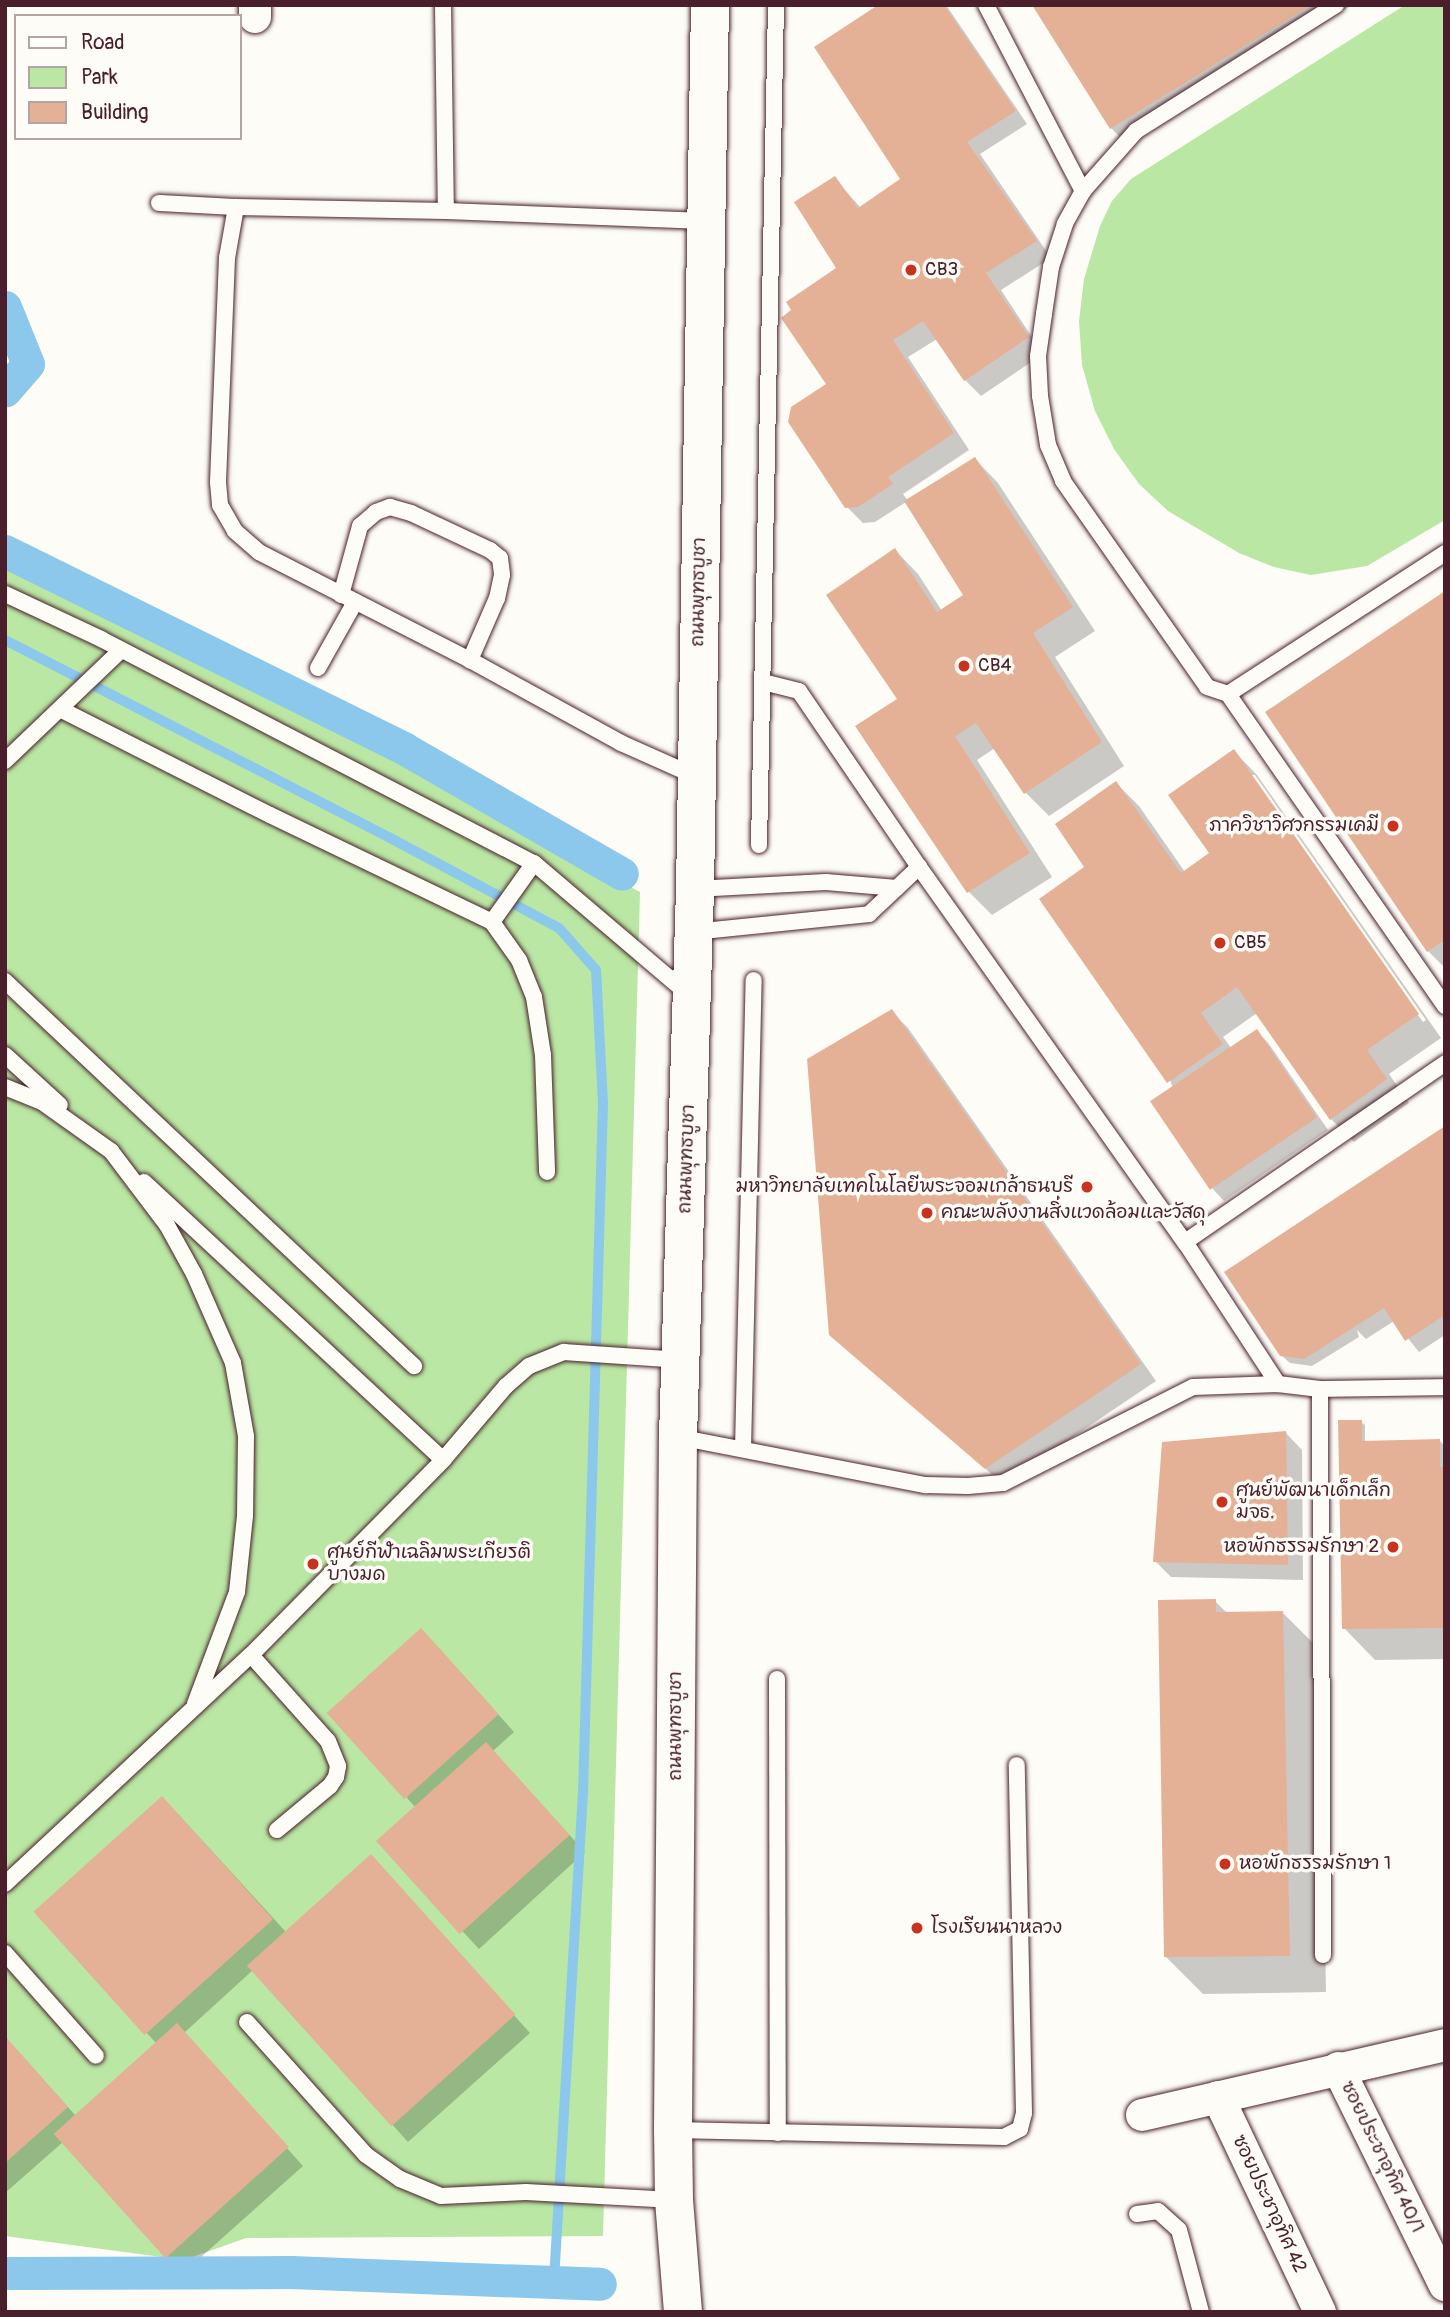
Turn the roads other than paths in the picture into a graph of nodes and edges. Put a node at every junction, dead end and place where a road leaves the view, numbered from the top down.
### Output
1 (443, 5) edge
2 (710, 5) edge
3 (776, 5) edge
4 (986, 5) edge
5 (1336, 5) edge
6 (1083, 191) junction
7 (159, 203) dead end
8 (236, 207) junction
9 (446, 211) junction
10 (705, 221) junction
11 (1445, 553) edge
12 (5, 594) edge
13 (348, 599) junction
14 (121, 650) junction
15 (470, 660) junction
16 (318, 668) dead end
17 (763, 682) junction
18 (1228, 694) junction
19 (60, 709) junction
20 (5, 761) edge
21 (696, 776) junction
22 (759, 845) dead end
23 (534, 863) junction
24 (919, 867) junction
25 (897, 888) junction
26 (695, 889) junction
27 (492, 922) junction
28 (693, 932) junction
29 (754, 980) dead end
30 (5, 981) edge
31 (692, 996) junction
32 (1445, 1006) edge
33 (5, 1055) edge
34 (1445, 1063) edge
35 (5, 1087) edge
36 (111, 1151) junction
37 (547, 1172) dead end
38 (1185, 1242) junction
39 (681, 1360) junction
40 (414, 1366) dead end
41 (1278, 1384) junction
42 (1445, 1387) edge
43 (1320, 1389) junction
44 (678, 1437) junction
45 (744, 1449) junction
46 (443, 1460) junction
47 (251, 1655) junction
48 (777, 1679) dead end
49 (193, 1709) junction
50 (1017, 1765) dead end
51 (277, 1830) dead end
52 (5, 1884) edge
53 (5, 1953) edge
54 (1323, 1955) dead end
55 (247, 2022) dead end
56 (1445, 2045) edge
57 (96, 2056) dead end
58 (1339, 2068) junction
59 (1219, 2097) junction
60 (1142, 2115) dead end
61 (673, 2130) junction
62 (778, 2133) junction
63 (674, 2200) junction
64 (1137, 2214) dead end
65 (1445, 2285) edge
66 (683, 2312) edge
67 (1201, 2312) edge
68 (1320, 2312) edge

1 - 9 lane
2 - 10 main road, ถนนพุทธบูชา
3 - 17 lane
4 - 6 lane
5 - 6 lane
6 - 18 lane
7 - 8 lane
8 - 9 lane
8 - 13 lane
9 - 10 lane
10 - 21 main road, ถนนพุทธบูชา
11 - 18 lane
12 - 14 lane
13 - 15 lane
13 - 15 lane
13 - 16 lane
14 - 19 lane
14 - 23 lane
15 - 21 lane
17 - 22 lane
17 - 24 lane
18 - 32 lane
19 - 20 lane
19 - 27 lane
21 - 26 main road, ถนนพุทธบูชา
23 - 27 lane
23 - 31 lane
24 - 25 lane
24 - 38 lane
25 - 26 lane
25 - 28 lane
26 - 28 main road, ถนนพุทธบูชา
27 - 37 lane
28 - 31 main road, ถนนพุทธบูชา
29 - 45 lane
30 - 40 lane
31 - 39 main road, ถนนพุทธบูชา
33 - 36 lane
34 - 38 lane
35 - 36 lane
36 - 46 lane
36 - 49 lane
38 - 41 lane
39 - 44 main road, ถนนพุทธบูชา
39 - 46 lane
41 - 43 lane
41 - 45 lane
42 - 43 lane
43 - 54 lane
44 - 45 lane
44 - 61 main road, ถนนพุทธบูชา
46 - 47 lane
47 - 49 lane
47 - 51 lane
48 - 62 lane
49 - 52 lane
50 - 62 lane
53 - 57 lane
55 - 63 lane
56 - 58 street
58 - 59 street
58 - 65 street, ซอยประชาอุทิศ 40/1
59 - 60 street
59 - 68 street, ซอยประชาอุทิศ 42
61 - 62 lane
61 - 63 main road, ถนนพุทธบูชา
63 - 66 main road, ถนนพุทธบูชา
64 - 67 lane

